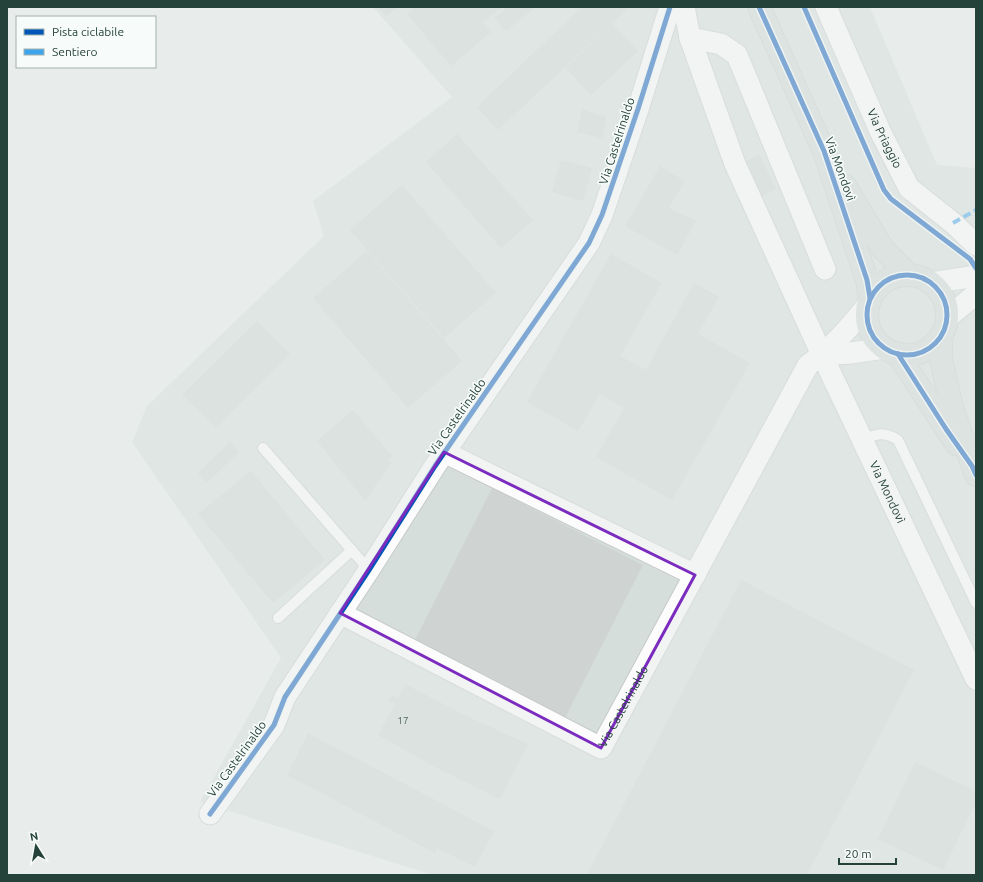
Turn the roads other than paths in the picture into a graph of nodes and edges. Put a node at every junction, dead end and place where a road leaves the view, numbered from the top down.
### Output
1 (670, 7) edge
2 (684, 7) edge
3 (759, 7) edge
4 (826, 7) edge
5 (690, 38) junction
6 (824, 151) junction
7 (976, 245) edge
8 (825, 269) dead end
9 (909, 275) junction
10 (976, 276) edge
11 (930, 283) junction
12 (976, 294) edge
13 (869, 302) junction
14 (944, 327) junction
15 (891, 351) junction
16 (822, 355) junction
17 (862, 440) junction
18 (263, 448) dead end
19 (444, 452) junction
20 (974, 471) edge
21 (352, 550) junction
22 (369, 570) junction
23 (695, 575) junction
24 (976, 603) edge
25 (340, 613) junction
26 (278, 618) dead end
27 (976, 679) edge
28 (210, 814) dead end

1 - 19 street, Via Castelrinaldo
2 - 5 street, Via Mondovì
3 - 6 main road, Via Mondovì
4 - 7 street, Via Priaggio
5 - 8 street
5 - 16 street, Via Mondovì
6 - 9 main road, Via Mondovì
6 - 13 main road, Via Mondovì
9 - 11 main road
9 - 13 main road
10 - 11 street
11 - 14 main road
12 - 14 street
13 - 15 main road
13 - 16 street, Via Castelrinaldo
14 - 15 main road
14 - 20 main road
15 - 16 street
15 - 20 main road
16 - 17 street, Via Mondovì
16 - 23 street, Via Castelrinaldo
17 - 24 lane
17 - 27 street, Via Mondovì
18 - 21 lane
19 - 22 street, Via Castelrinaldo
19 - 23 street, Via Castelrinaldo
21 - 22 lane
21 - 26 lane
22 - 25 street, Via Castelrinaldo
23 - 25 street, Via Castelrinaldo
25 - 28 street, Via Castelrinaldo

